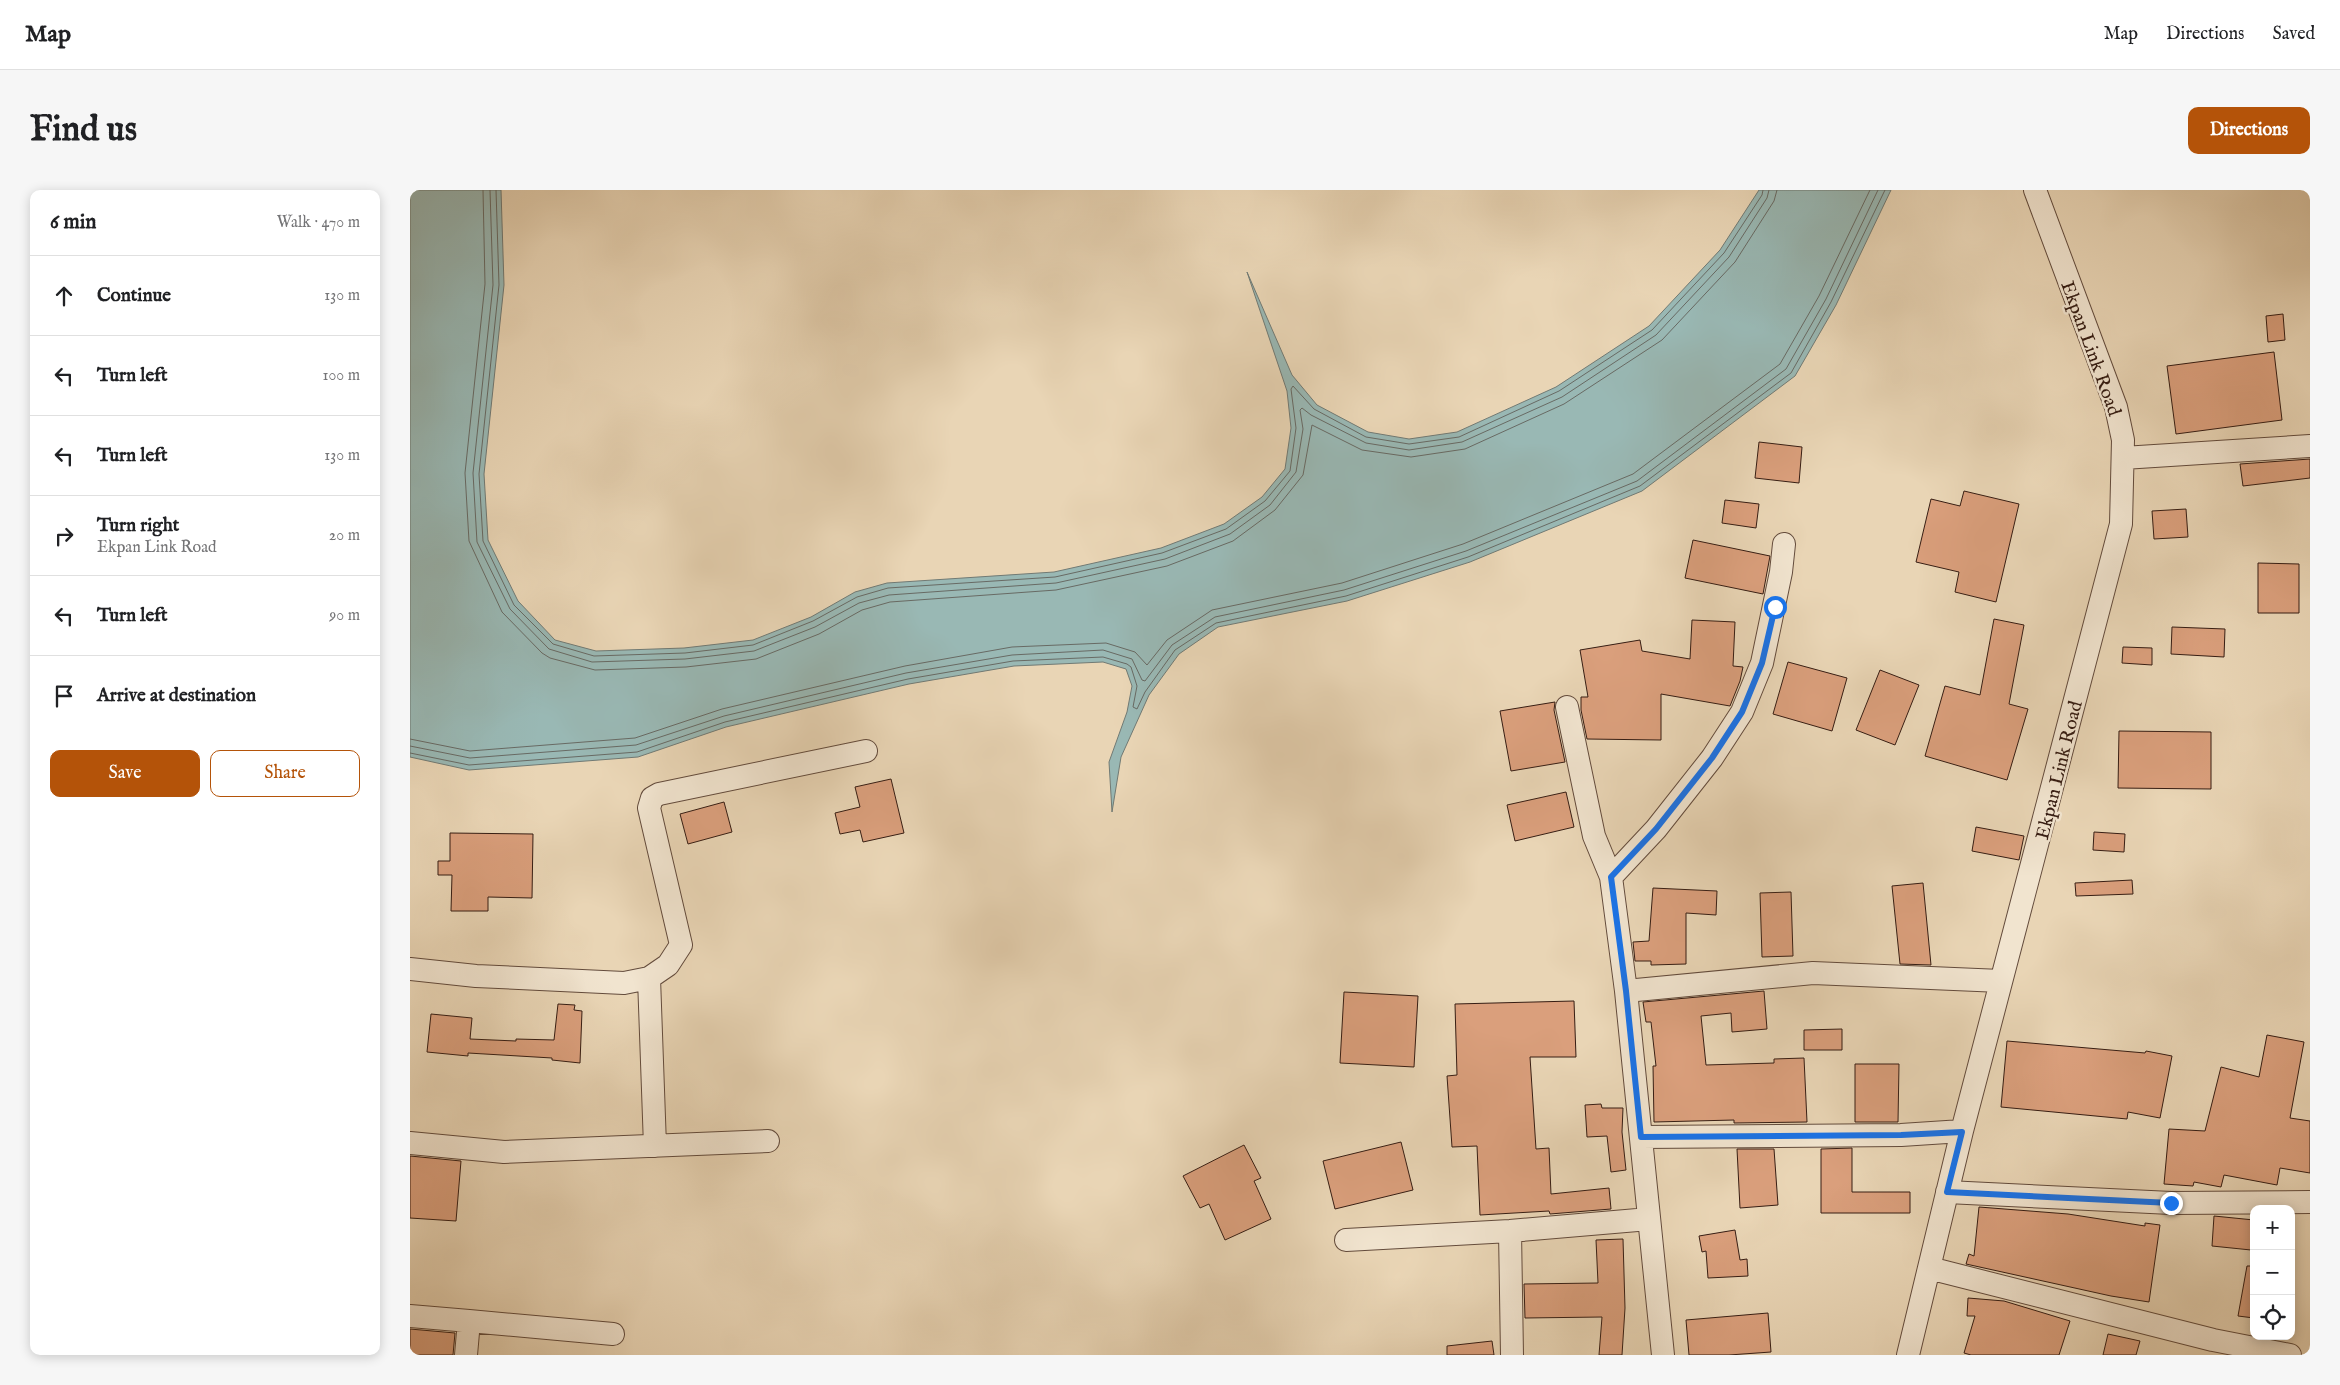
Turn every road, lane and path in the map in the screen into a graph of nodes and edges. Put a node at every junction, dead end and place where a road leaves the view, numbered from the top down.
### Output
1 (2035, 190) edge
2 (2310, 446) edge
3 (2123, 458) junction
4 (1784, 544) dead end
5 (1567, 707) dead end
6 (866, 751) dead end
7 (1611, 877) junction
8 (410, 969) edge
9 (649, 978) junction
10 (2001, 981) junction
11 (1626, 991) junction
12 (1962, 1132) junction
13 (1641, 1137) junction
14 (768, 1141) dead end
15 (410, 1143) edge
16 (655, 1146) junction
17 (1947, 1192) junction
18 (2310, 1202) edge
19 (1649, 1219) junction
20 (1510, 1231) junction
21 (1346, 1240) dead end
22 (1929, 1268) junction
23 (410, 1316) edge
24 (469, 1321) junction
25 (614, 1334) dead end
26 (466, 1355) edge
27 (1512, 1355) edge
28 (1663, 1355) edge
29 (1908, 1355) edge
30 (2290, 1355) edge

1 - 3 street, Ekpan Link Road
2 - 3 street
3 - 10 street, Ekpan Link Road
4 - 7 street
5 - 7 street
6 - 9 street
7 - 11 street
8 - 9 street
9 - 16 street
10 - 11 street
10 - 12 street, Ekpan Link Road
11 - 13 street
12 - 13 street
12 - 17 street, Ekpan Link Road
13 - 19 street
14 - 16 street
15 - 16 street
17 - 18 street
17 - 22 street, Ekpan Link Road
19 - 20 street
19 - 28 street
20 - 21 street
20 - 27 street
22 - 29 street, Ekpan Link Road
22 - 30 street
23 - 24 street
24 - 25 street
24 - 26 street

